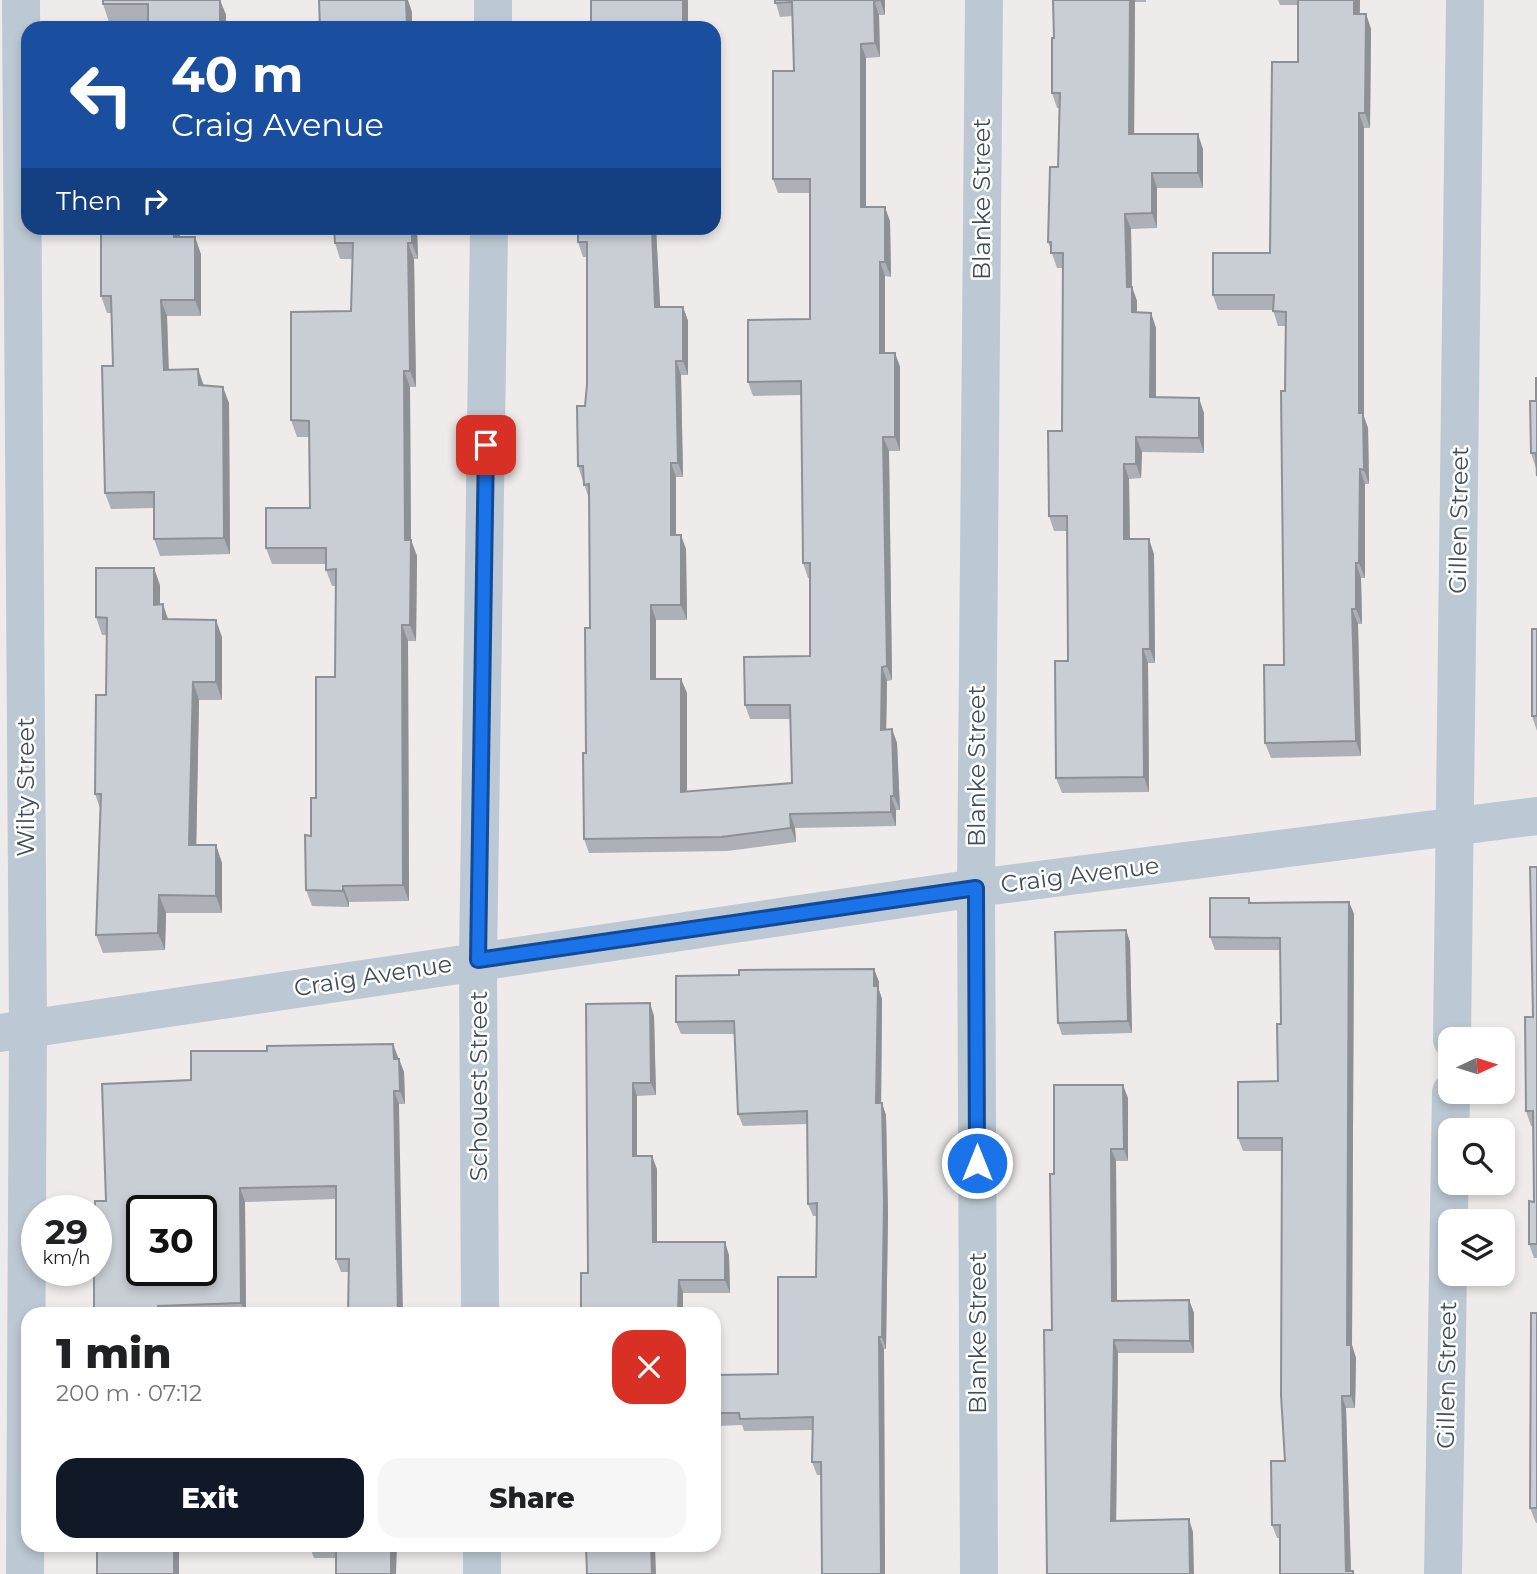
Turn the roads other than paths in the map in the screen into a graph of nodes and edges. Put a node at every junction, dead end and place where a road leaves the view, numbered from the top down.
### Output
1 (20, 0) edge
2 (493, 0) edge
3 (984, 0) edge
4 (1465, 0) edge
5 (493, 21) edge
6 (489, 235) edge
7 (1537, 816) edge
8 (1455, 827) junction
9 (976, 888) junction
10 (478, 960) junction
11 (1452, 1027) edge
12 (14, 1031) edge
13 (1451, 1104) edge
14 (480, 1307) edge
15 (21, 1377) edge
16 (25, 1552) edge
17 (482, 1552) edge
18 (25, 1574) edge
19 (482, 1574) edge
20 (979, 1574) edge
21 (1443, 1574) edge

1 - 12 street, Wilty Street
2 - 5 street
3 - 9 street, Blanke Street
4 - 8 street, Gillen Street
6 - 10 street, Schouest Street
7 - 8 street, Craig Avenue
8 - 9 street, Craig Avenue
8 - 11 street, Gillen Street
9 - 10 street, Craig Avenue
9 - 20 street, Blanke Street
10 - 12 street, Craig Avenue
10 - 14 street, Schouest Street
12 - 15 street, Wilty Street
13 - 21 street, Gillen Street
16 - 18 street, Wilty Street
17 - 19 street

